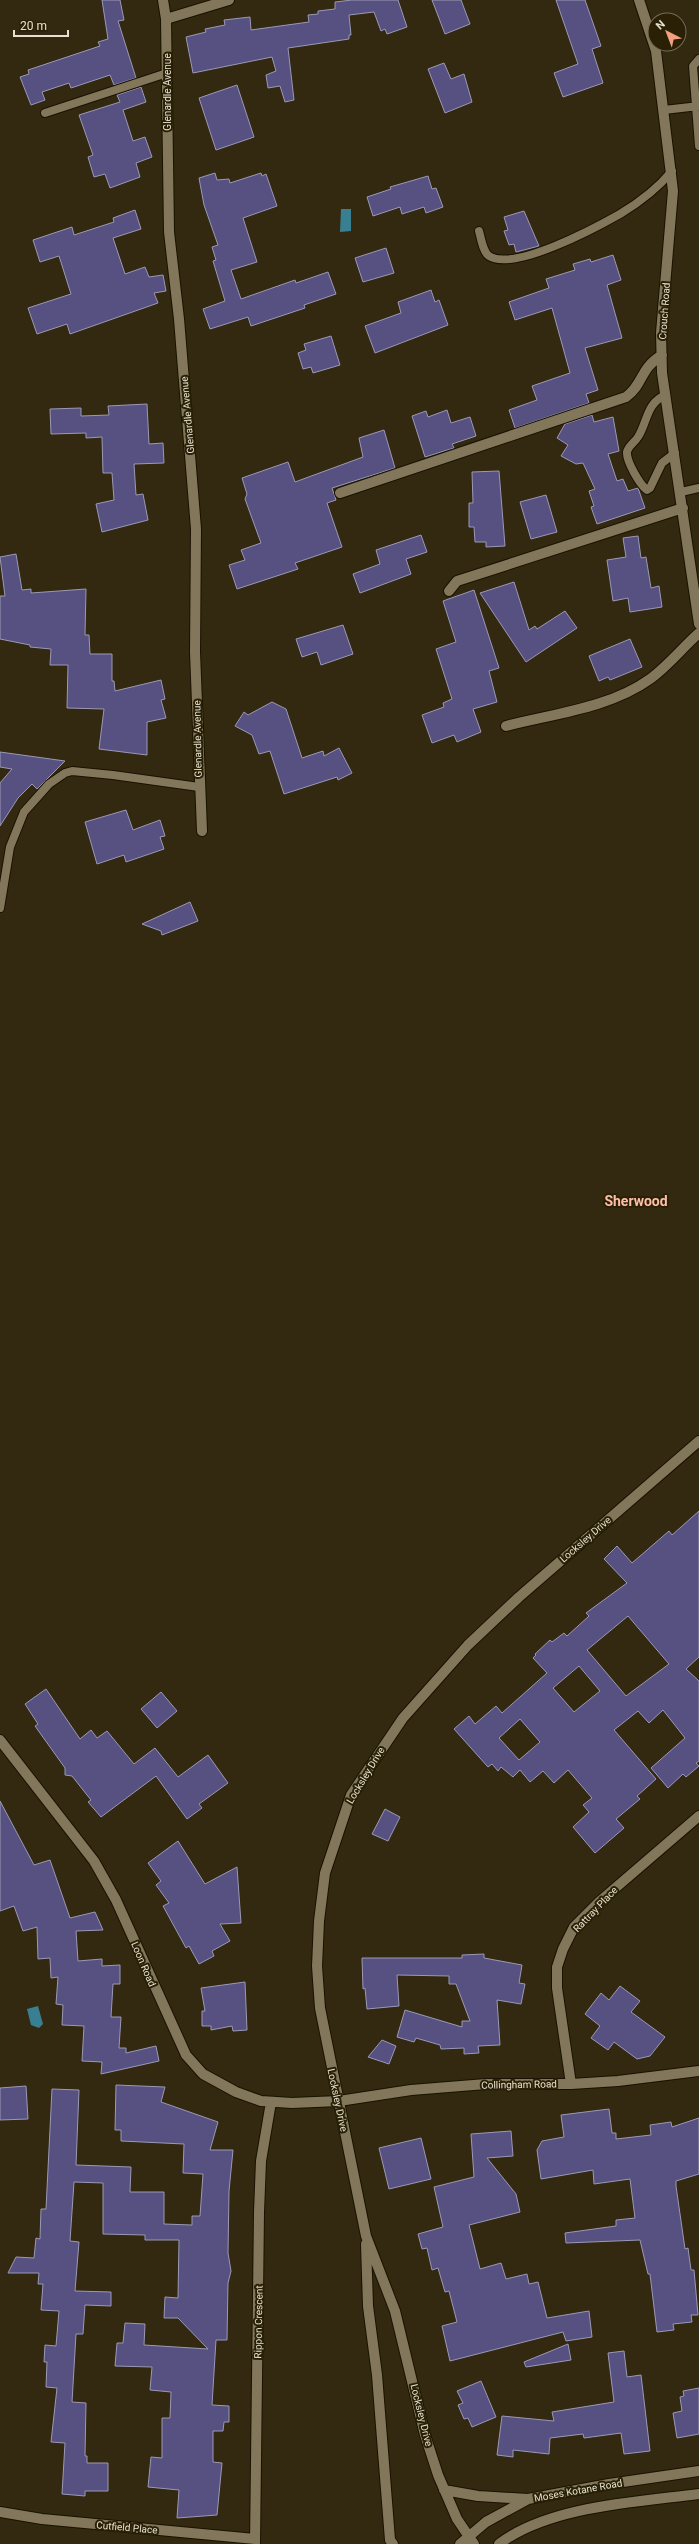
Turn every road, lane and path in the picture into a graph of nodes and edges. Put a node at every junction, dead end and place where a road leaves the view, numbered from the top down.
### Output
1 (163, 0) edge
2 (229, 0) edge
3 (639, 0) edge
4 (166, 19) junction
5 (699, 59) edge
6 (167, 72) junction
7 (697, 106) edge
8 (664, 110) junction
9 (45, 113) dead end
10 (699, 146) edge
11 (672, 171) junction
12 (479, 231) dead end
13 (662, 355) junction
14 (666, 395) junction
15 (675, 453) junction
16 (699, 488) edge
17 (681, 492) junction
18 (340, 493) dead end
19 (683, 508) junction
20 (449, 591) dead end
21 (699, 624) edge
22 (699, 633) edge
23 (506, 726) dead end
24 (199, 787) junction
25 (202, 831) dead end
26 (0, 908) edge
27 (699, 1441) edge
28 (0, 1740) edge
29 (699, 1816) edge
30 (699, 2071) edge
31 (571, 2084) junction
32 (339, 2101) junction
33 (271, 2102) junction
34 (366, 2236) junction
35 (699, 2471) edge
36 (444, 2490) junction
37 (699, 2494) edge
38 (528, 2499) junction
39 (0, 2512) edge
40 (255, 2541) edge
41 (467, 2542) edge
42 (391, 2543) edge
43 (499, 2544) edge

1 - 4 street, Glenardle Avenue
2 - 4 street
3 - 8 street, Crouch Road
4 - 6 street, Glenardle Avenue
5 - 7 lane
6 - 9 lane
6 - 24 street, Glenardle Avenue
7 - 8 lane
7 - 10 lane
8 - 11 street, Crouch Road
11 - 12 lane
11 - 13 street, Crouch Road
13 - 14 street, Crouch Road
13 - 18 street
14 - 15 street, Crouch Road
14 - 15 lane
15 - 17 street, Crouch Road
16 - 17 lane
17 - 19 street, Crouch Road
19 - 20 street
19 - 21 street, Crouch Road
22 - 23 street
24 - 25 street, Glenardle Avenue
24 - 26 lane
27 - 32 street, Locksley Drive
28 - 33 street, Loon Road
29 - 31 street, Rattray Place
30 - 31 street, Collingham Road
31 - 32 street, Collingham Road
32 - 33 street, Loon Road
32 - 34 street, Locksley Drive
33 - 40 street, Rippon Crescent
34 - 36 street, Locksley Drive
34 - 42 street, Locksley Drive
35 - 38 street, Moses Kotane Road
36 - 38 street
36 - 41 street, Locksley Drive
37 - 43 street
38 - 41 street, Moses Kotane Road
39 - 40 street, Cutfield Place

